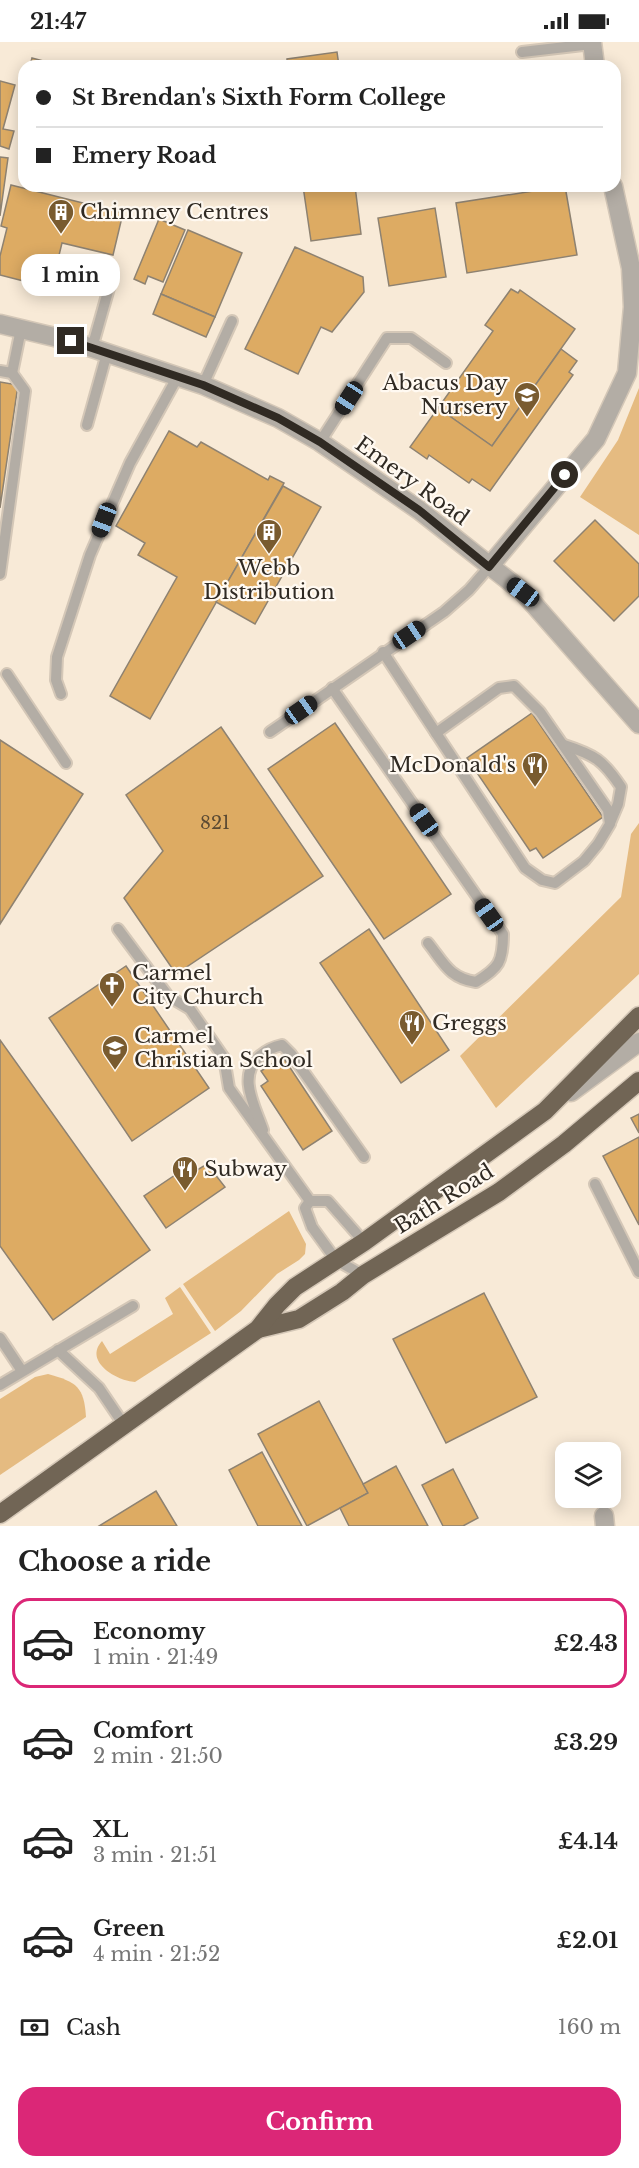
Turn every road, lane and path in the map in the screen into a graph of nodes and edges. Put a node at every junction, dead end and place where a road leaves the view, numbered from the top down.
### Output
1 (592, 43) edge
2 (522, 52) dead end
3 (594, 60) edge
4 (615, 192) edge
5 (635, 267) edge
6 (113, 274) dead end
7 (232, 321) dead end
8 (0, 324) edge
9 (21, 329) junction
10 (99, 351) junction
11 (446, 363) dead end
12 (0, 371) edge
13 (12, 373) junction
14 (178, 376) junction
15 (203, 385) junction
16 (87, 425) dead end
17 (320, 442) junction
18 (489, 567) junction
19 (0, 574) edge
20 (383, 652) junction
21 (8, 674) dead end
22 (332, 688) junction
23 (61, 694) dead end
24 (639, 724) edge
25 (270, 732) dead end
26 (436, 733) junction
27 (564, 745) junction
28 (66, 763) dead end
29 (610, 824) junction
30 (118, 929) dead end
31 (428, 943) dead end
32 (639, 1017) edge
33 (639, 1042) edge
34 (639, 1081) edge
35 (545, 1111) junction
36 (267, 1141) junction
37 (364, 1157) dead end
38 (595, 1184) dead end
39 (310, 1201) junction
40 (364, 1242) junction
41 (336, 1260) junction
42 (639, 1272) edge
43 (363, 1275) junction
44 (133, 1306) dead end
45 (258, 1329) junction
46 (0, 1338) edge
47 (58, 1350) junction
48 (22, 1371) junction
49 (0, 1385) edge
50 (124, 1425) junction
51 (0, 1514) edge

1 - 2 lane
1 - 3 street
4 - 5 street
5 - 18 street
6 - 10 lane
7 - 15 lane
8 - 9 street, Emery Road
9 - 10 street, Emery Road
9 - 13 lane
10 - 14 street, Emery Road
10 - 16 lane
11 - 17 lane
12 - 13 lane
13 - 19 lane
14 - 15 street, Emery Road
14 - 23 lane
15 - 17 street, Emery Road
17 - 18 street, Emery Road
18 - 20 lane
18 - 24 street, Emery Road
20 - 22 lane
20 - 26 lane
21 - 28 lane
22 - 25 lane
22 - 31 lane
26 - 27 lane
26 - 29 lane
27 - 29 lane
27 - 29 lane
30 - 36 lane
32 - 35 highway, Bath Road
33 - 35 street, Bath Road
34 - 43 highway, Bath Road
35 - 40 highway, Bath Road
36 - 37 lane
36 - 39 lane
38 - 42 lane
39 - 40 lane
39 - 41 lane
40 - 41 highway, Bath Road
41 - 43 lane
41 - 45 highway, Bath Road
43 - 45 highway, Bath Road
44 - 47 lane
45 - 50 highway, Bath Road
46 - 48 lane
47 - 48 lane
47 - 50 lane
48 - 49 lane
50 - 51 highway, Bath Road

